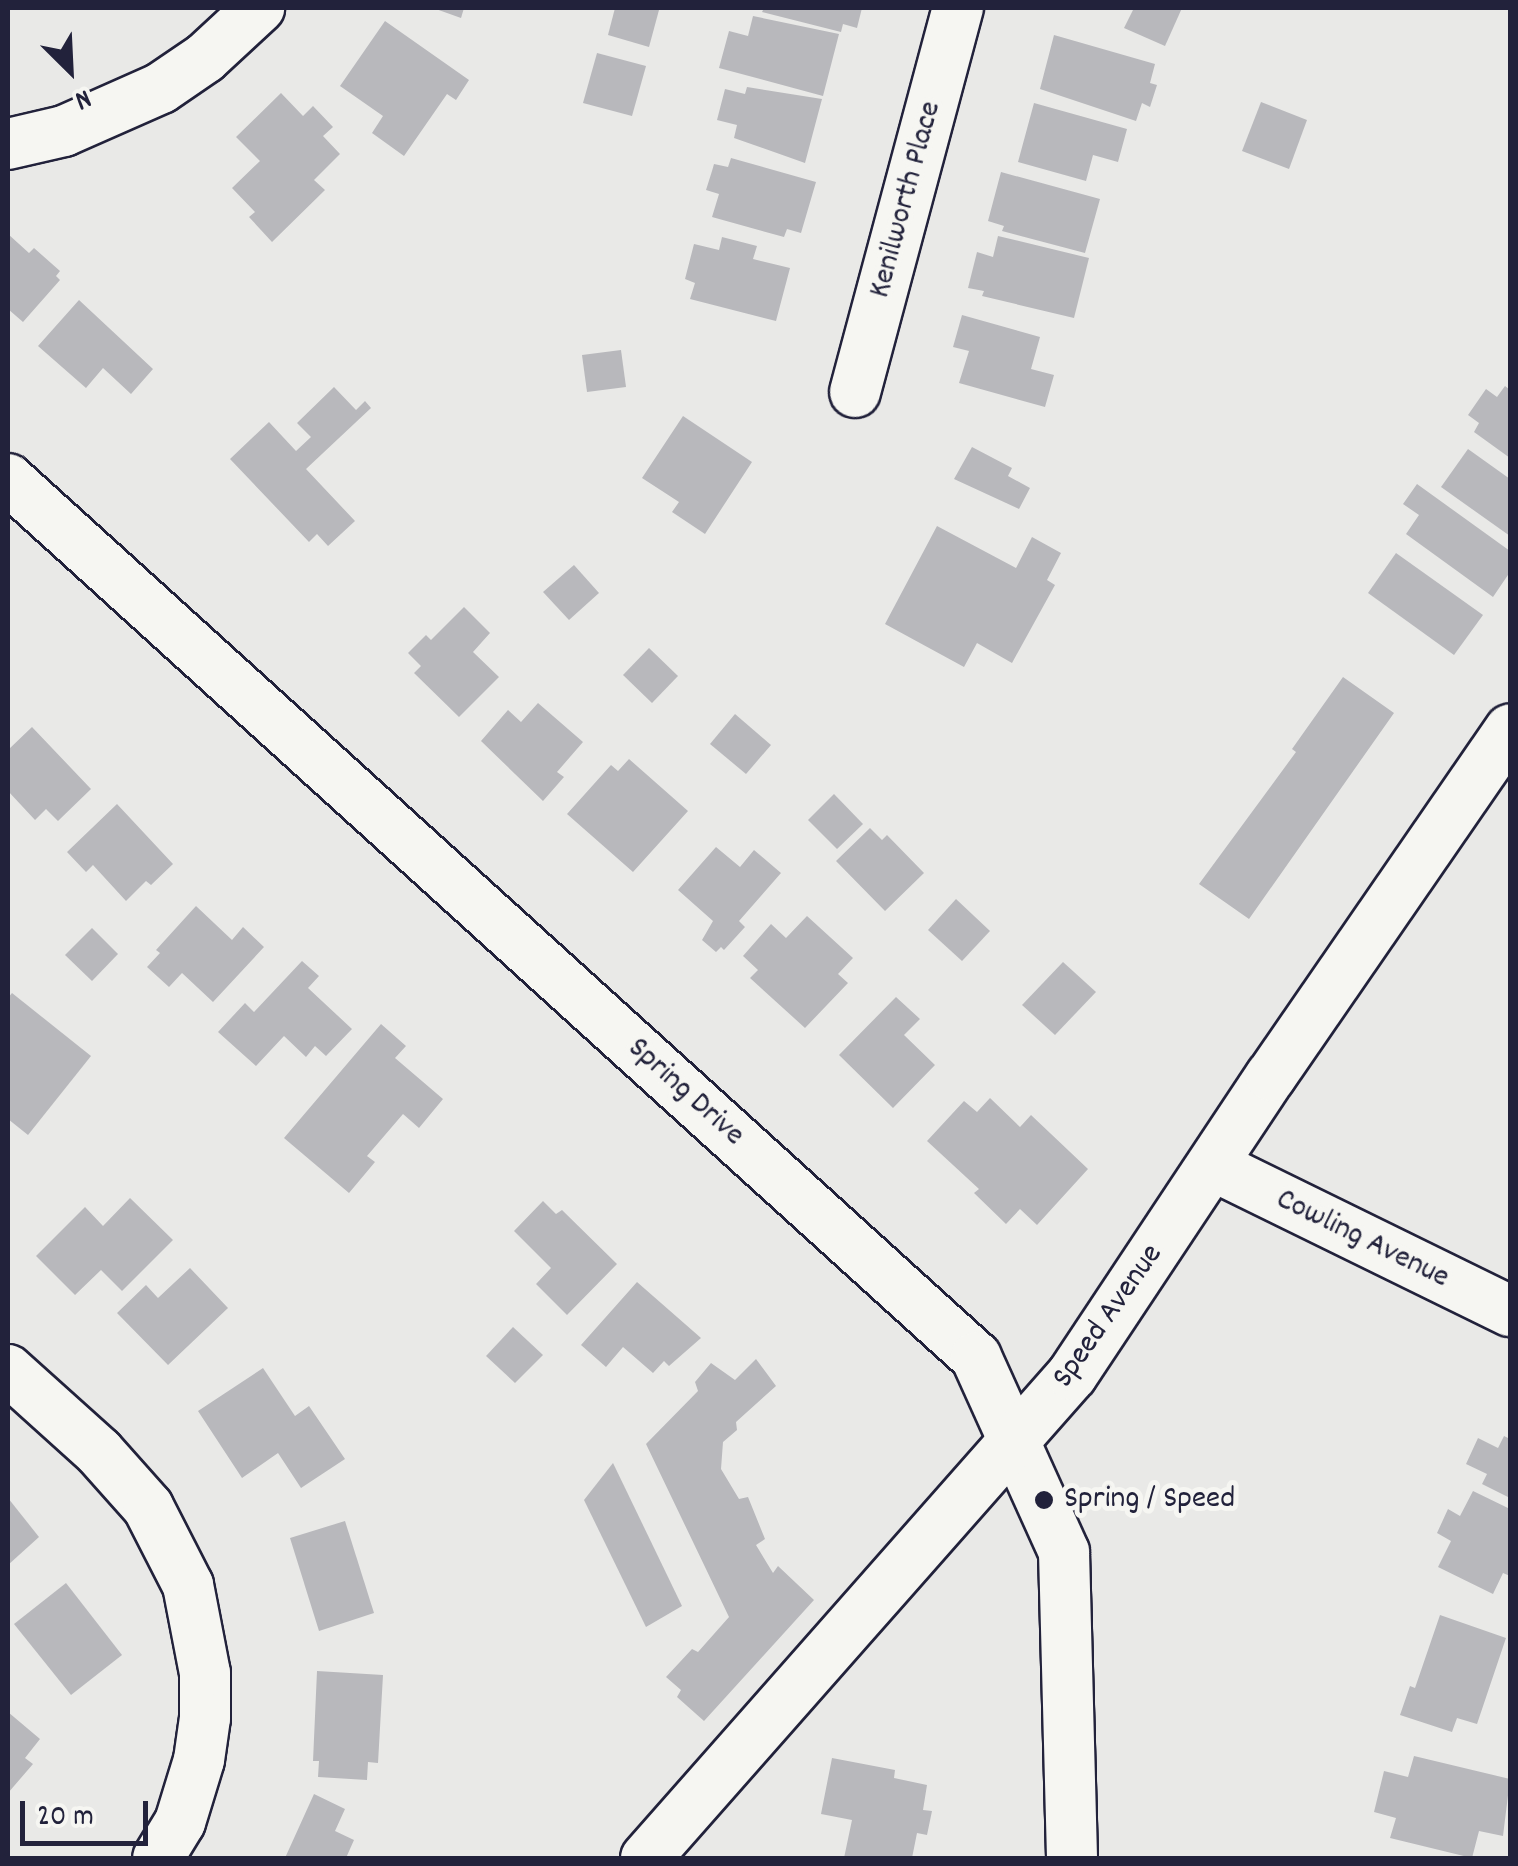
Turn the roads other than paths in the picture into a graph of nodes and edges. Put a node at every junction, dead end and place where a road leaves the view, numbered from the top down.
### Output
1 (258, 8) edge
2 (958, 8) edge
3 (8, 144) edge
4 (855, 392) dead end
5 (8, 479) edge
6 (1510, 729) edge
7 (1214, 1166) junction
8 (1510, 1312) edge
9 (8, 1370) edge
10 (1016, 1438) junction
11 (158, 1858) edge
12 (646, 1858) edge
13 (1072, 1858) edge

1 - 3 street
2 - 4 street, Kenilworth Place
5 - 10 street, Spring Drive
6 - 7 street, Speed Avenue
7 - 8 street, Cowling Avenue
7 - 10 street, Speed Avenue
9 - 11 street
10 - 12 street, Speed Avenue
10 - 13 street, Spring Drive

